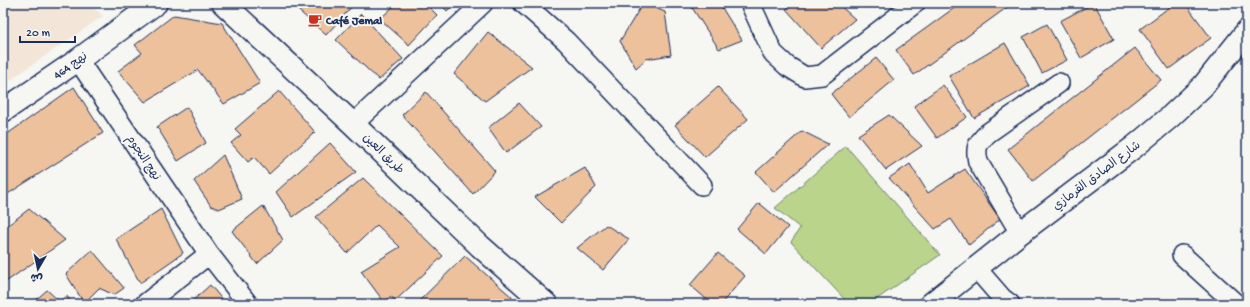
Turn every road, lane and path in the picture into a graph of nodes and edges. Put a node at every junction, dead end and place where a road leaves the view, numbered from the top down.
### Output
1 (156, 3) edge
2 (223, 3) edge
3 (483, 3) edge
4 (523, 3) edge
5 (750, 3) edge
6 (915, 3) edge
7 (1247, 31) edge
8 (78, 60) junction
9 (1059, 83) dead end
10 (3, 111) edge
11 (353, 124) junction
12 (702, 185) dead end
13 (1020, 233) junction
14 (210, 254) junction
15 (1182, 255) dead end
16 (976, 268) junction
17 (145, 304) edge
18 (248, 304) edge
19 (546, 304) edge
20 (931, 304) edge
21 (1010, 304) edge
22 (1236, 304) edge

1 - 8 main road, نهج 464
2 - 11 main road, طريق العين
3 - 11 street
4 - 12 street
5 - 6 street
7 - 13 main road, شارع الصادق القرمازي
8 - 10 main road, نهج 464
8 - 14 street, نهج النجوم
9 - 13 street
11 - 19 main road, طريق العين
13 - 16 main road, شارع الصادق القرمازي
14 - 17 street
14 - 18 street, نهج النجوم
15 - 22 street
16 - 20 main road, شارع الصادق القرمازي
16 - 21 street

